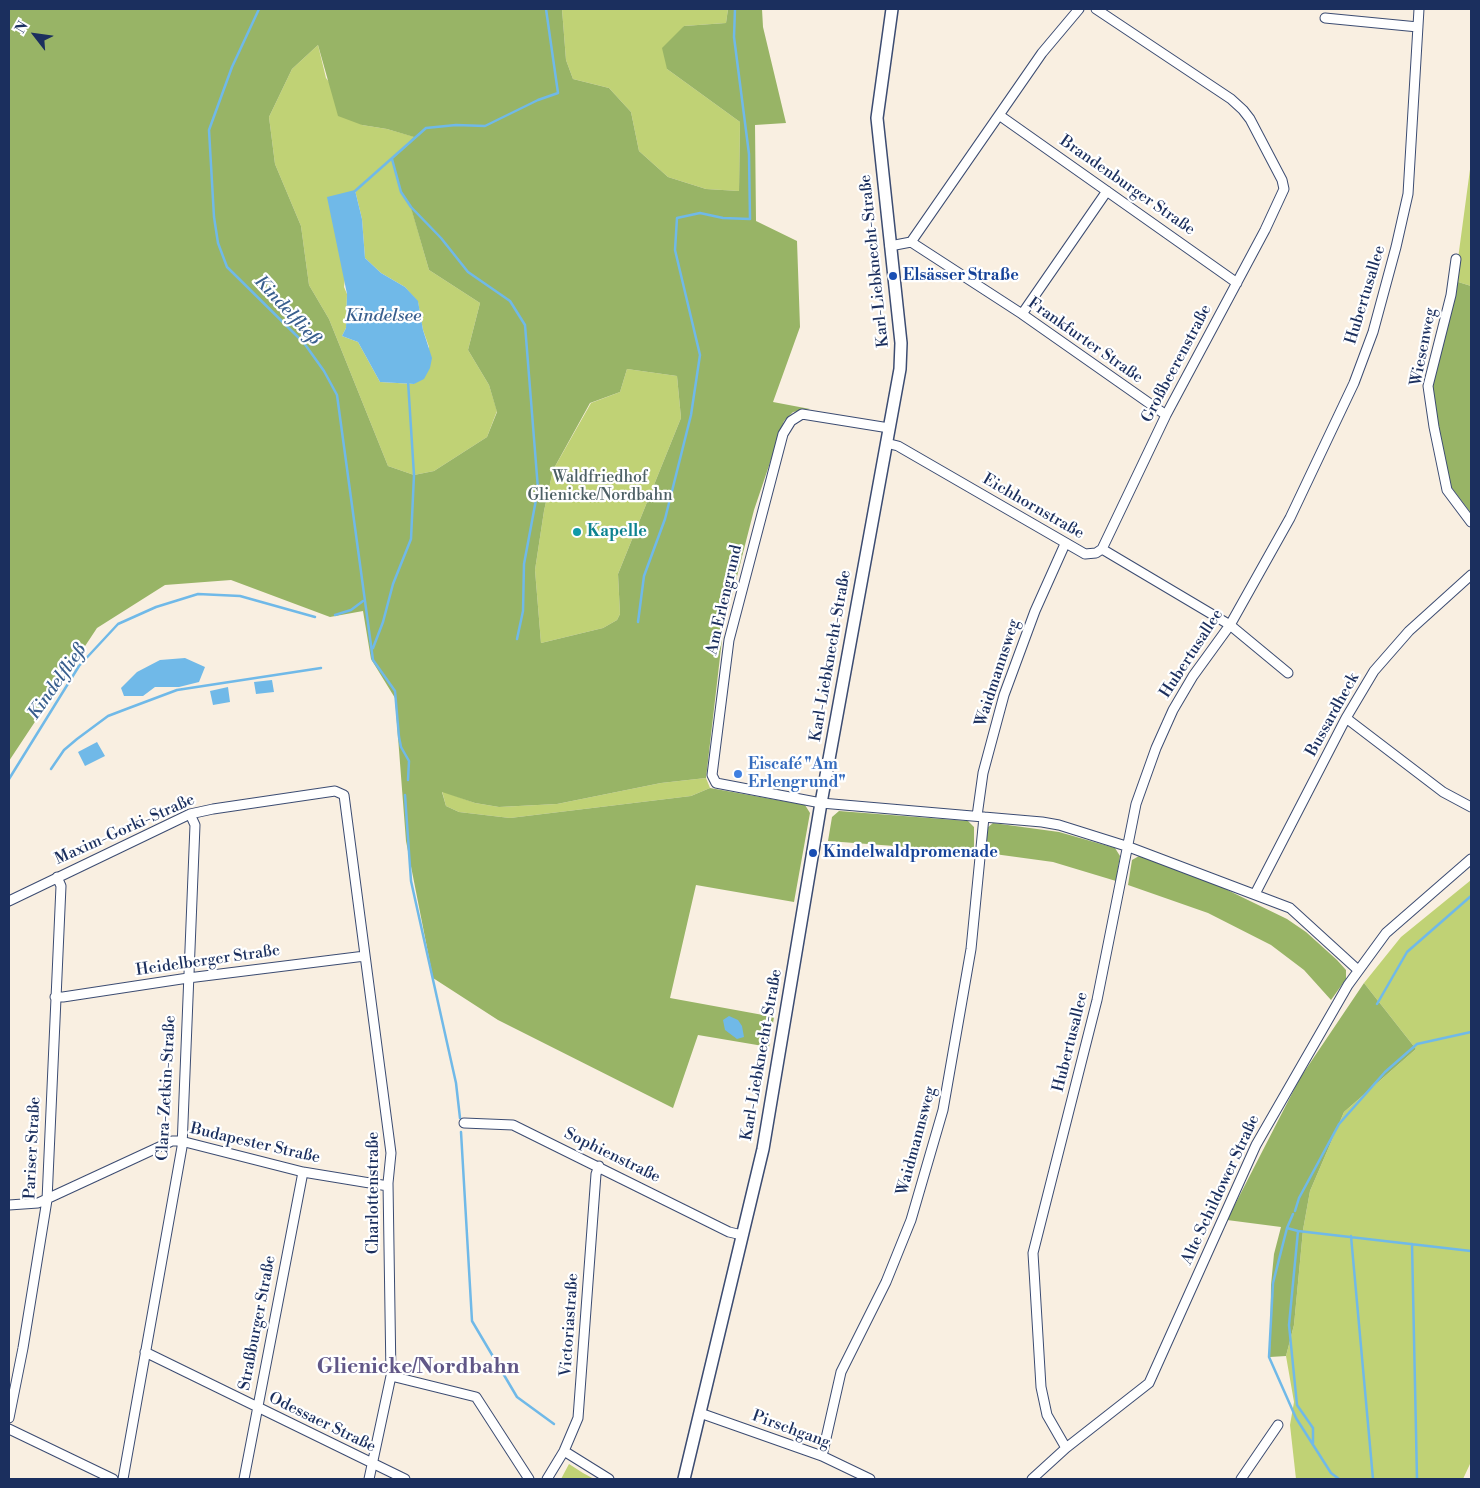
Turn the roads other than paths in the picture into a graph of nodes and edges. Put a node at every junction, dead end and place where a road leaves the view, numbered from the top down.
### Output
1 (892, 9) edge
2 (1079, 9) edge
3 (1096, 9) edge
4 (1419, 9) edge
5 (1325, 18) dead end
6 (1418, 27) junction
7 (999, 115) junction
8 (1107, 191) junction
9 (911, 242) junction
10 (890, 246) junction
11 (1456, 259) dead end
12 (1237, 283) junction
13 (1022, 314) junction
14 (1166, 415) junction
15 (889, 428) junction
16 (886, 443) junction
17 (1471, 522) edge
18 (1065, 544) junction
19 (1102, 549) junction
20 (1471, 575) edge
21 (1230, 626) junction
22 (1288, 673) dead end
23 (1346, 718) junction
24 (345, 797) joint
25 (822, 803) junction
26 (1471, 807) edge
27 (190, 814) junction
28 (980, 816) junction
29 (1129, 848) junction
30 (1471, 859) edge
31 (57, 877) junction
32 (1255, 894) junction
33 (9, 901) edge
34 (365, 956) junction
35 (1358, 970) junction
36 (188, 978) junction
37 (55, 997) junction
38 (464, 1124) dead end
39 (181, 1141) junction
40 (599, 1166) junction
41 (303, 1172) junction
42 (388, 1186) junction
43 (47, 1200) junction
44 (9, 1205) edge
45 (742, 1235) junction
46 (145, 1352) junction
47 (391, 1376) junction
48 (257, 1408) junction
49 (700, 1412) junction
50 (9, 1418) edge
51 (1278, 1425) dead end
52 (9, 1429) edge
53 (1066, 1448) junction
54 (564, 1451) junction
55 (822, 1456) junction
56 (373, 1464) junction
57 (112, 1479) edge
58 (123, 1479) edge
59 (244, 1479) edge
60 (369, 1479) edge
61 (405, 1479) edge
62 (529, 1479) edge
63 (548, 1479) edge
64 (609, 1479) edge
65 (684, 1479) edge
66 (870, 1479) edge
67 (1032, 1479) edge
68 (1241, 1479) edge

1 - 10 street, Karl-Liebknecht-Straße
2 - 7 street
3 - 12 street, Großbeerenstraße
4 - 6 street, Hubertusallee
5 - 6 street
6 - 21 street, Hubertusallee
7 - 8 street, Brandenburger Straße
7 - 9 street
8 - 12 street, Brandenburger Straße
8 - 13 street
9 - 10 street
9 - 13 street, Frankfurter Straße
10 - 15 street, Karl-Liebknecht-Straße
11 - 17 street, Wiesenweg
12 - 14 street, Großbeerenstraße
13 - 14 street, Frankfurter Straße
14 - 19 street, Großbeerenstraße
15 - 16 street, Karl-Liebknecht-Straße
15 - 25 street, Am Erlengrund
16 - 18 street, Eichhornstraße
16 - 25 street, Karl-Liebknecht-Straße
18 - 19 street, Eichhornstraße
18 - 28 street, Waidmannsweg
19 - 21 street, Eichhornstraße
20 - 23 street, Bussardheck
21 - 22 street, Eichhornstraße
21 - 29 street, Hubertusallee
23 - 26 street
23 - 32 street, Bussardheck
24 - 27 street, Maxim-Gorki-Straße
24 - 34 street, Charlottenstraße
25 - 28 street
25 - 45 street, Karl-Liebknecht-Straße
27 - 31 street, Maxim-Gorki-Straße
27 - 36 street, Clara-Zetkin-Straße
28 - 29 street
28 - 55 street, Waidmannsweg
29 - 32 street
29 - 53 street, Hubertusallee
30 - 35 street, Alte Schildower Straße
31 - 33 street, Maxim-Gorki-Straße
31 - 37 street, Pariser Straße
32 - 35 street
34 - 36 street, Heidelberger Straße
34 - 42 street, Charlottenstraße
35 - 53 street, Alte Schildower Straße
36 - 37 street, Heidelberger Straße
36 - 39 street, Clara-Zetkin-Straße
37 - 43 street, Pariser Straße
38 - 40 street, Sophienstraße
39 - 41 street, Budapester Straße
39 - 43 street, Budapester Straße
39 - 46 street, Clara-Zetkin-Straße
40 - 45 street, Sophienstraße
40 - 54 street, Victoriastraße
41 - 42 street, Budapester Straße
41 - 48 street, Straßburger Straße
42 - 47 street, Charlottenstraße
43 - 44 street, Budapester Straße
43 - 50 street, Pariser Straße
45 - 49 street, Karl-Liebknecht-Straße
46 - 48 street, Odessaer Straße
46 - 58 street, Clara-Zetkin-Straße
47 - 56 street, Charlottenstraße
47 - 62 street
48 - 56 street, Odessaer Straße
48 - 59 street, Straßburger Straße
49 - 55 street, Pirschgang
49 - 65 street, Karl-Liebknecht-Straße
51 - 68 street
52 - 57 street
53 - 67 street, Alte Schildower Straße
54 - 63 street, Victoriastraße
54 - 64 street
55 - 66 street, Pirschgang
56 - 60 street, Charlottenstraße
56 - 61 street, Odessaer Straße

